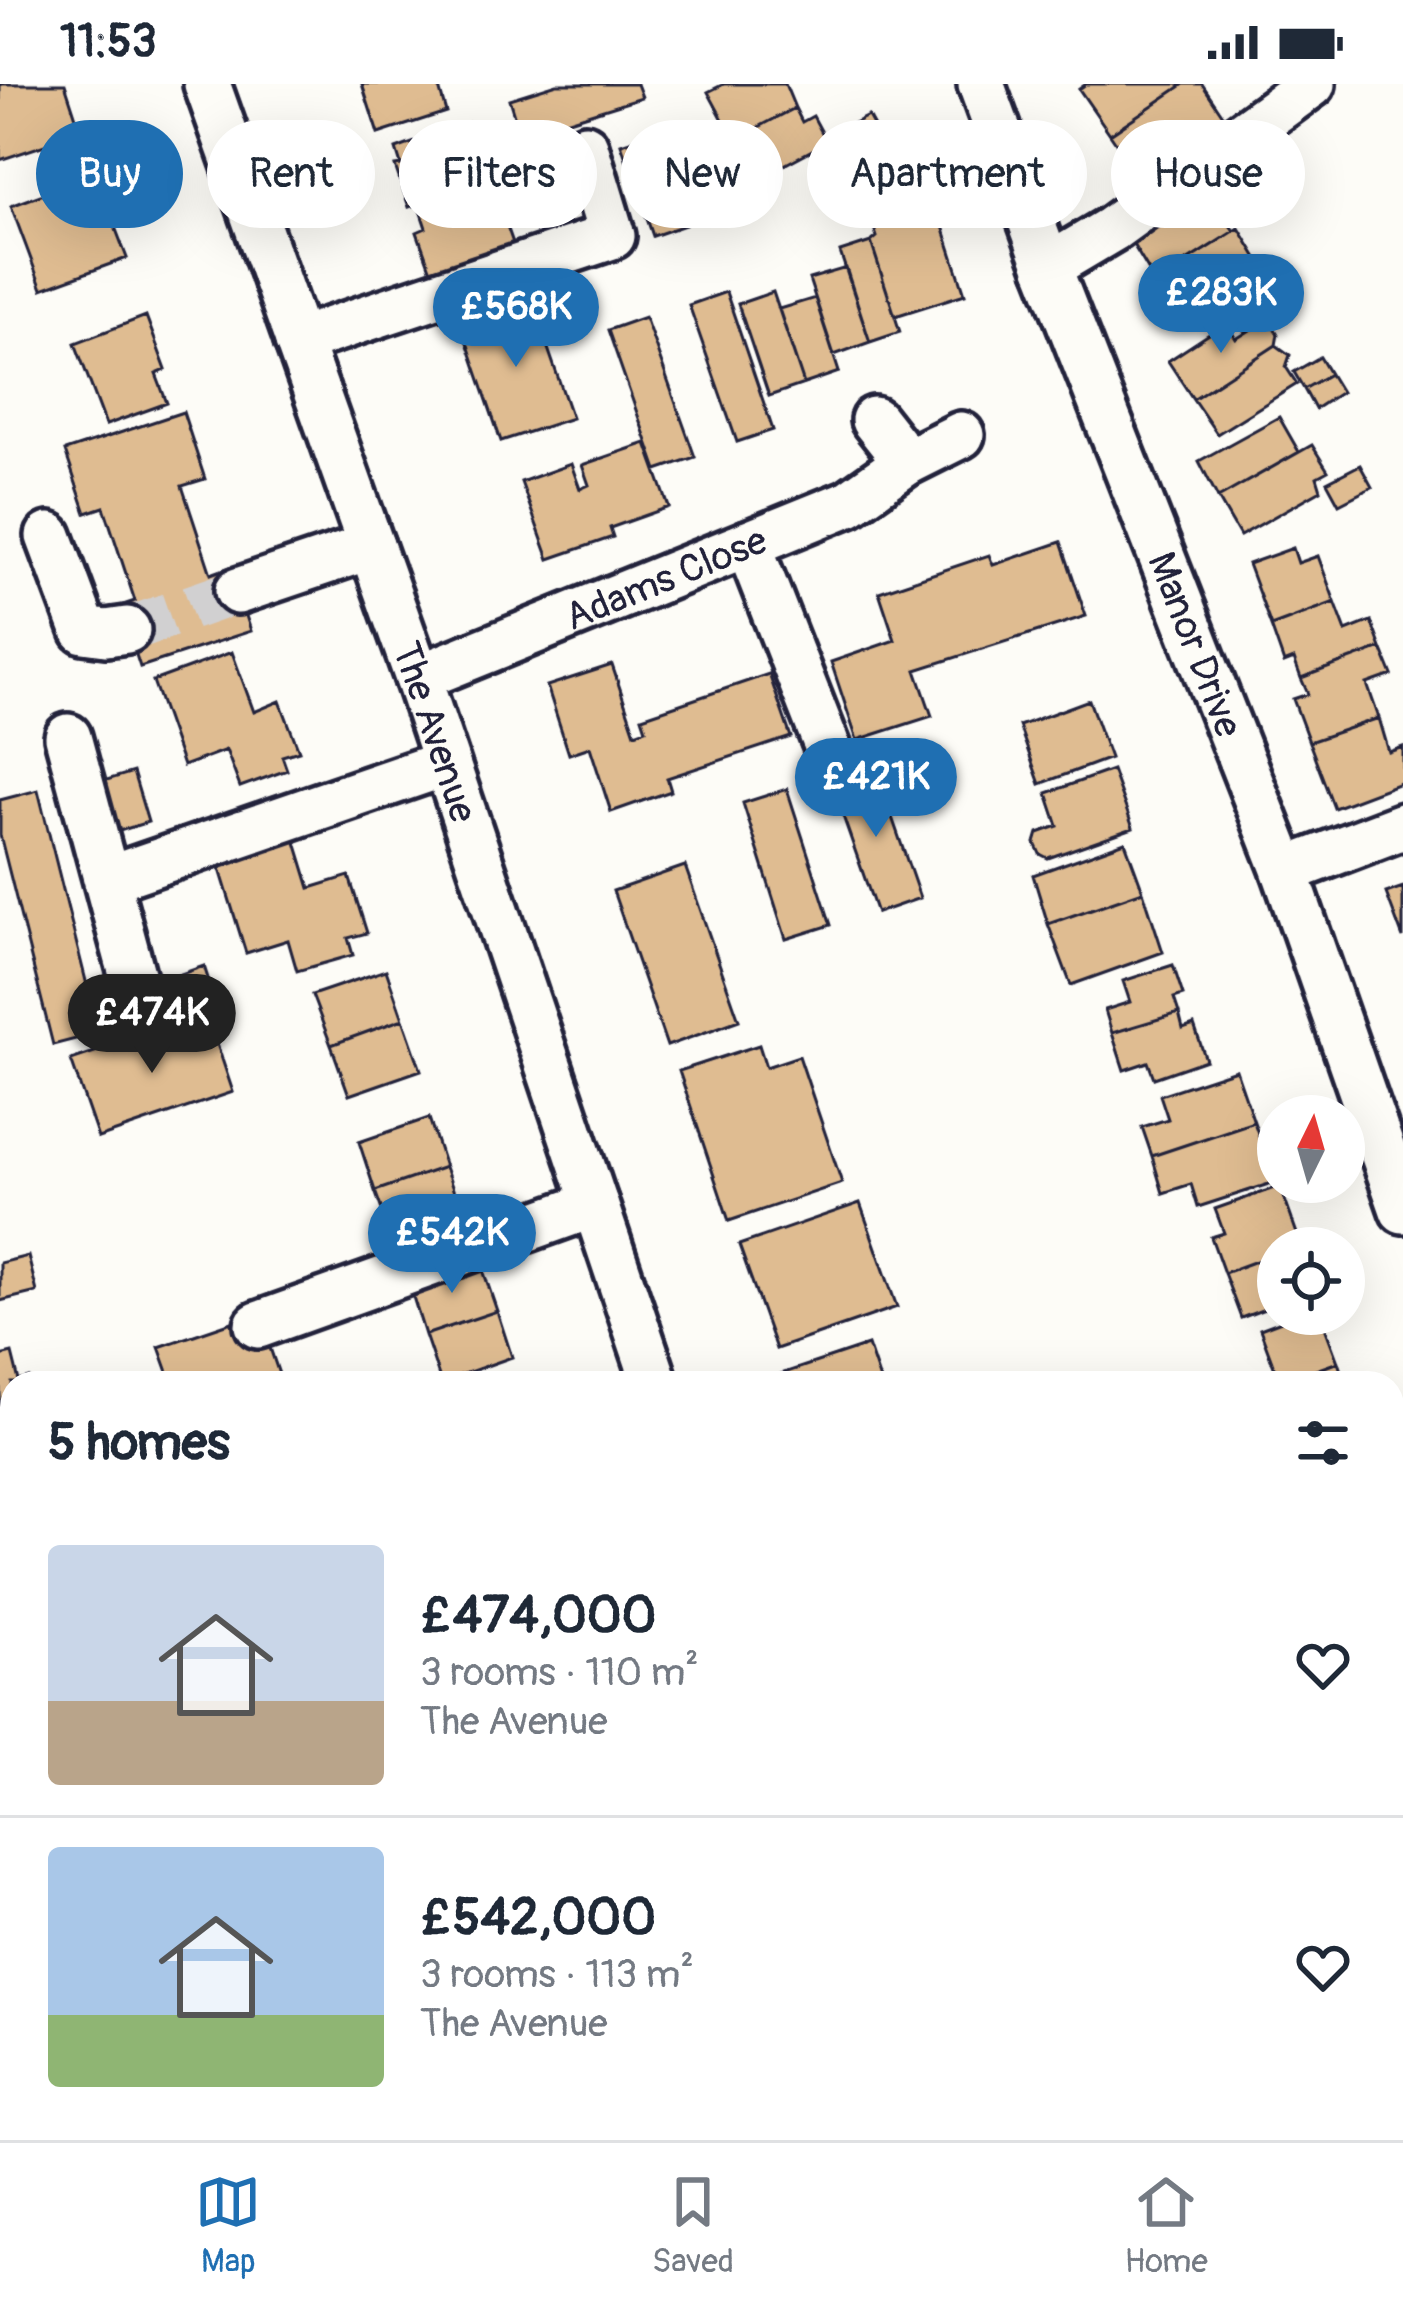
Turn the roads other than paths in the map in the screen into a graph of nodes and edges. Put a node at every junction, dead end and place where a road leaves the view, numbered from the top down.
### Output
1 (207, 84) edge
2 (981, 84) edge
3 (1312, 84) edge
4 (597, 187) edge
5 (1048, 267) junction
6 (298, 341) junction
7 (874, 420) dead end
8 (962, 435) dead end
9 (907, 462) junction
10 (49, 536) dead end
11 (748, 544) junction
12 (371, 546) junction
13 (238, 591) tunnel mouth
14 (128, 629) tunnel mouth
15 (418, 678) junction
16 (68, 737) dead end
17 (446, 763) junction
18 (835, 766) dead end
19 (1403, 826) edge
20 (1285, 872) junction
21 (109, 879) junction
22 (146, 1026) dead end
23 (595, 1204) junction
24 (1403, 1210) edge
25 (258, 1325) dead end
26 (651, 1371) edge

1 - 6 street, The Avenue
2 - 5 street, Manor Drive
3 - 5 street
4 - 6 street
5 - 20 street, Manor Drive
6 - 12 street, The Avenue
7 - 9 street
8 - 9 street, Adams Close
9 - 11 street, Adams Close
10 - 14 street
11 - 15 street, Adams Close
11 - 18 street
12 - 13 street
12 - 15 street, The Avenue
15 - 17 street, The Avenue
16 - 21 street
17 - 21 street
17 - 23 street, The Avenue
19 - 20 street
20 - 24 street, Manor Drive
21 - 22 street
23 - 25 street
23 - 26 street, The Avenue

